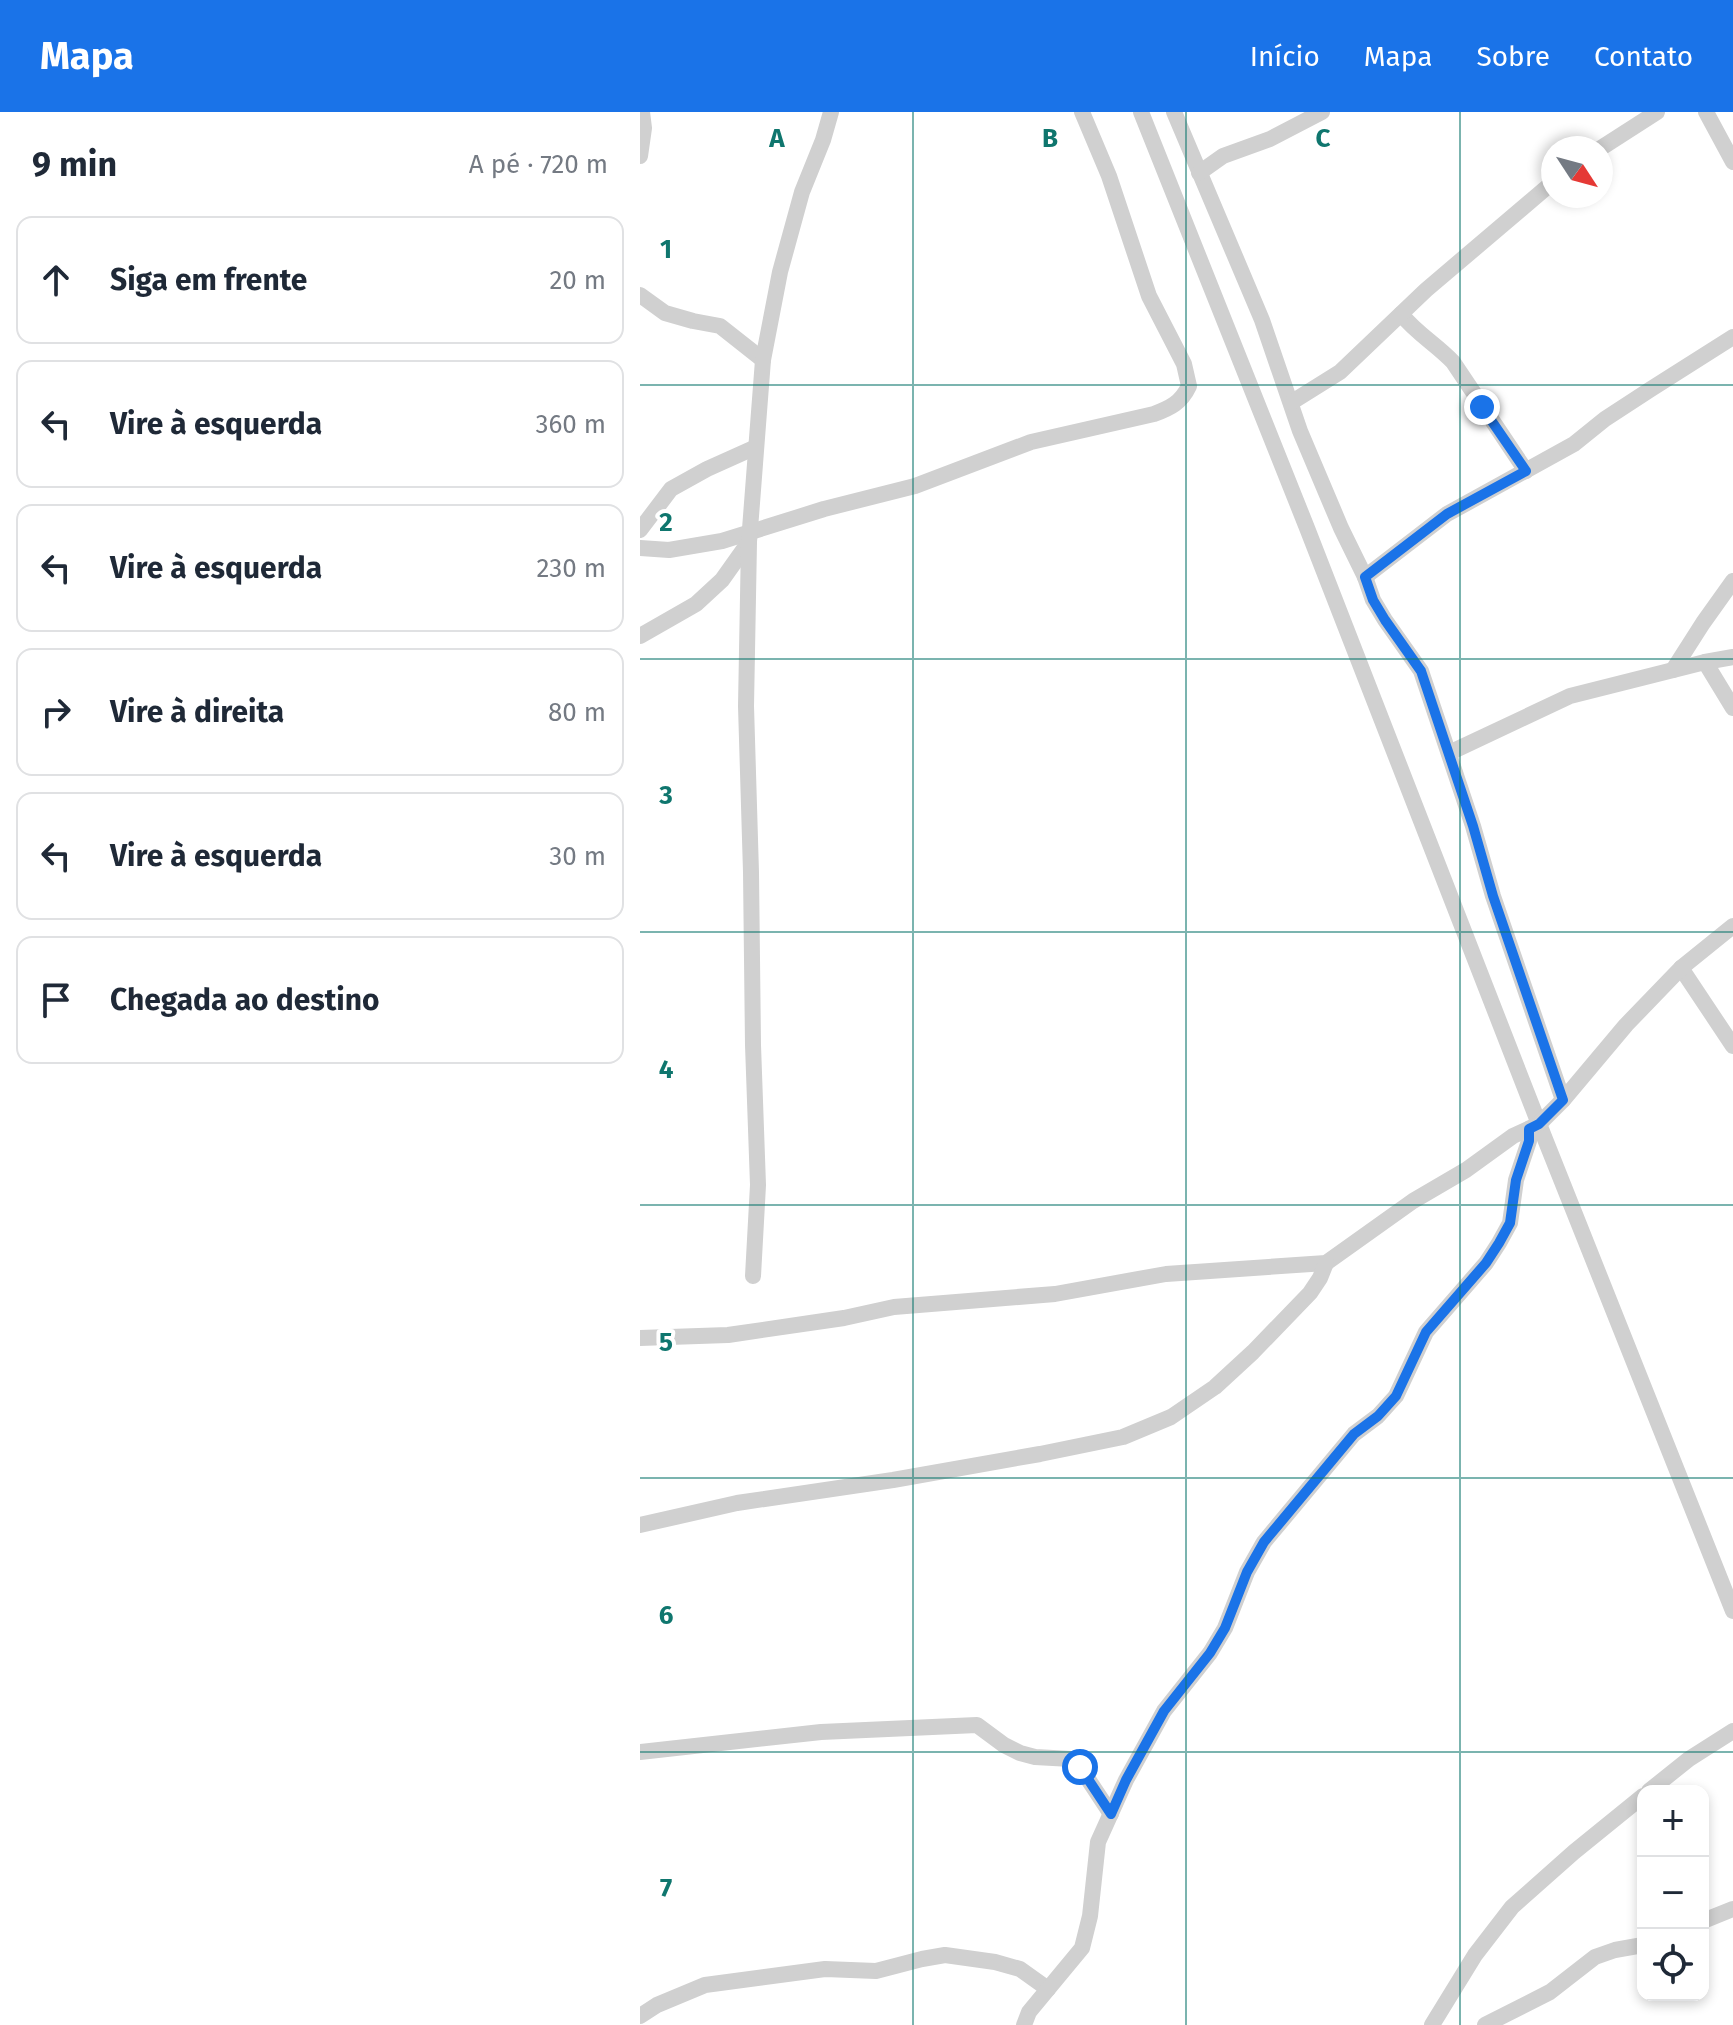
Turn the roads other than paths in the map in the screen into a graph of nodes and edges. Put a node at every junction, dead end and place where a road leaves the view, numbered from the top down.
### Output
1 (642, 112) edge
2 (831, 112) edge
3 (1082, 112) edge
4 (1141, 112) edge
5 (1174, 112) edge
6 (1322, 112) edge
7 (1657, 112) edge
8 (1706, 112) edge
9 (1613, 140) edge
10 (640, 156) edge
11 (1733, 162) edge
12 (1199, 173) junction
13 (1541, 192) edge
14 (640, 295) edge
15 (1401, 314) junction
16 (1733, 337) edge
17 (763, 360) junction
18 (1292, 402) junction
19 (756, 447) junction
20 (1526, 471) junction
21 (640, 530) edge
22 (750, 537) junction
23 (640, 548) edge
24 (1365, 577) junction
25 (1733, 581) edge
26 (640, 636) edge
27 (1733, 657) edge
28 (1705, 662) junction
29 (1673, 670) junction
30 (1733, 708) edge
31 (1449, 753) junction
32 (1733, 926) edge
33 (1681, 968) junction
34 (1733, 1046) edge
35 (1563, 1100) junction
36 (1534, 1126) junction
37 (1326, 1263) junction
38 (753, 1276) dead end
39 (640, 1338) edge
40 (640, 1525) edge
41 (1733, 1611) edge
42 (1733, 1731) edge
43 (640, 1752) edge
44 (1656, 1785) edge
45 (1637, 1801) edge
46 (1111, 1814) junction
47 (1733, 1909) edge
48 (1709, 1919) edge
49 (1637, 1946) edge
50 (1048, 1989) junction
51 (640, 2016) edge
52 (1024, 2025) edge
53 (1432, 2025) edge
54 (1485, 2025) edge

1 - 10 street
2 - 17 street
3 - 22 street
4 - 36 street
5 - 12 street
6 - 12 street
7 - 9 street
8 - 11 street
12 - 18 street
13 - 15 street
14 - 17 street
15 - 18 street
15 - 20 street
16 - 20 street
17 - 19 street
18 - 24 street
19 - 21 street
19 - 22 street
20 - 24 street
22 - 23 street
22 - 26 street
22 - 38 street
24 - 31 street
25 - 29 street
27 - 28 street
28 - 29 street
28 - 30 street
29 - 31 street
31 - 35 street
32 - 33 street
33 - 34 street
33 - 35 street
35 - 36 street
36 - 37 street
36 - 41 street
36 - 46 street
37 - 39 street
37 - 40 street
42 - 44 street
43 - 46 street
45 - 53 street
46 - 50 street
47 - 48 street
49 - 54 street
50 - 51 street
50 - 52 street

